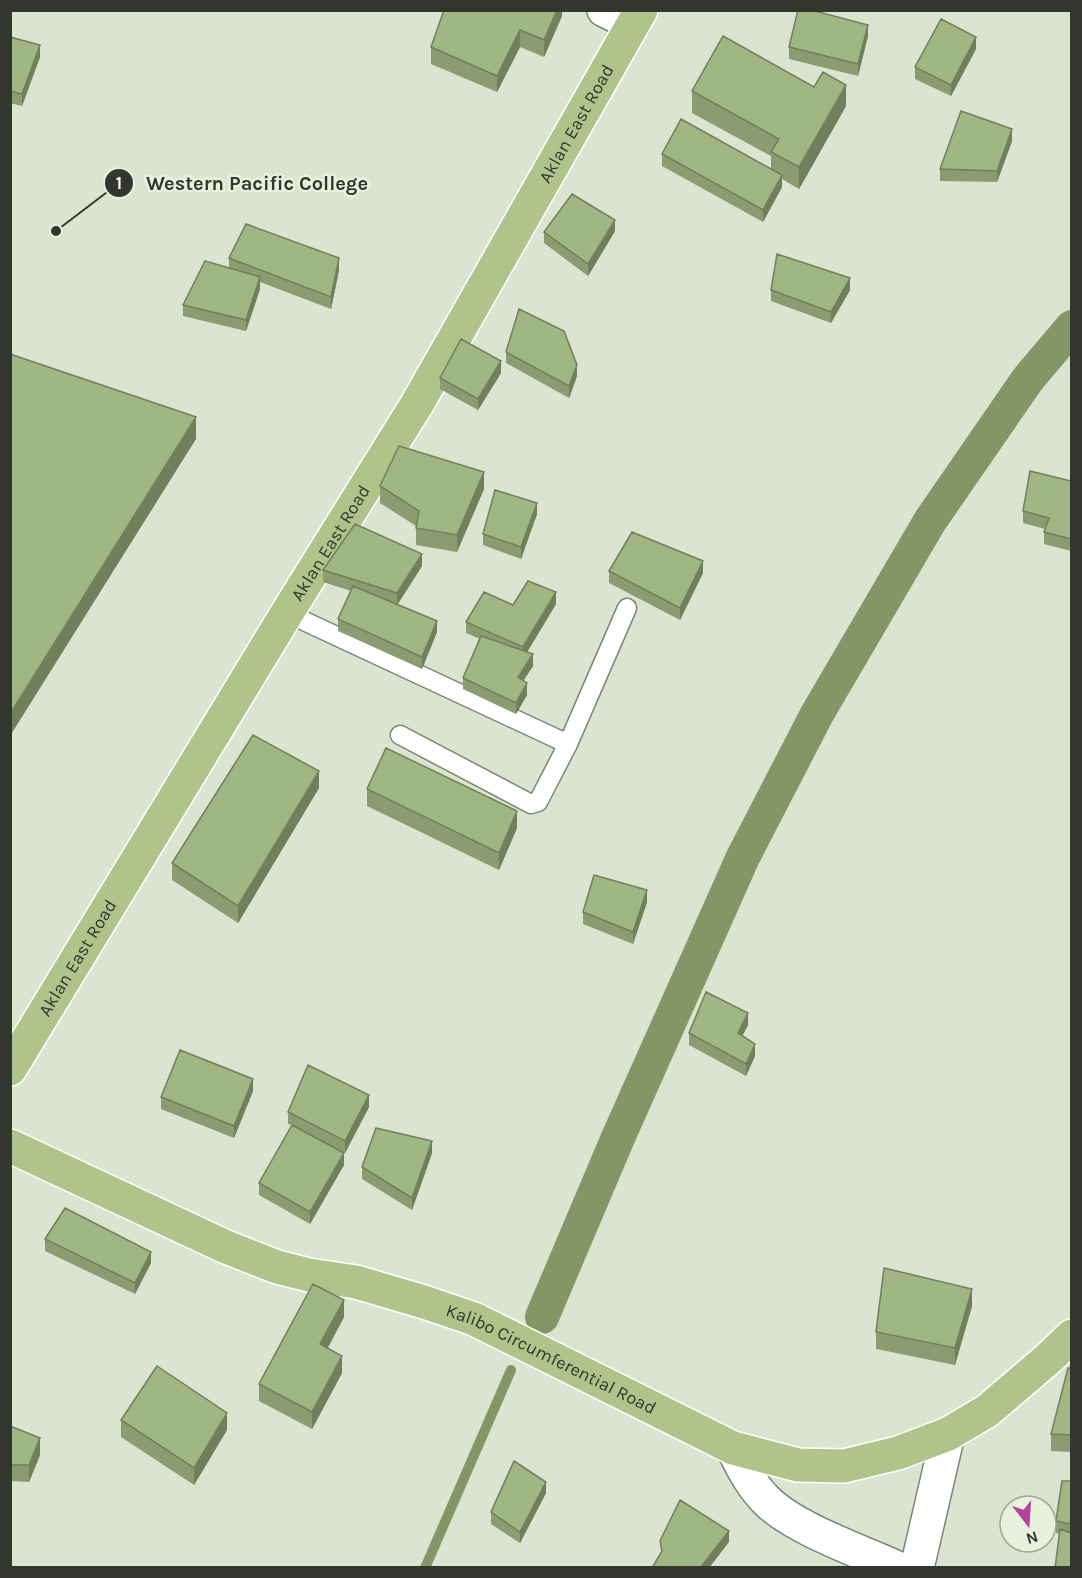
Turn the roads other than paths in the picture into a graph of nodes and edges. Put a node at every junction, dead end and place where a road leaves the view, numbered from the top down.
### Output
1 (604, 10) edge
2 (637, 17) edge
3 (627, 608) dead end
4 (287, 614) junction
5 (400, 735) dead end
6 (568, 744) junction
7 (10, 1069) edge
8 (10, 1146) edge
9 (1071, 1336) edge
10 (948, 1434) junction
11 (733, 1448) junction
12 (897, 1568) edge
13 (917, 1568) edge

1 - 2 street
2 - 4 main road, Aklan East Road
3 - 6 lane
4 - 6 lane
4 - 7 main road, Aklan East Road
5 - 6 lane
8 - 11 main road, Kalibo Circumferential Road
9 - 10 main road, Kalibo Circumferential Road
10 - 11 main road, Kalibo Circumferential Road
10 - 13 street
11 - 12 street

